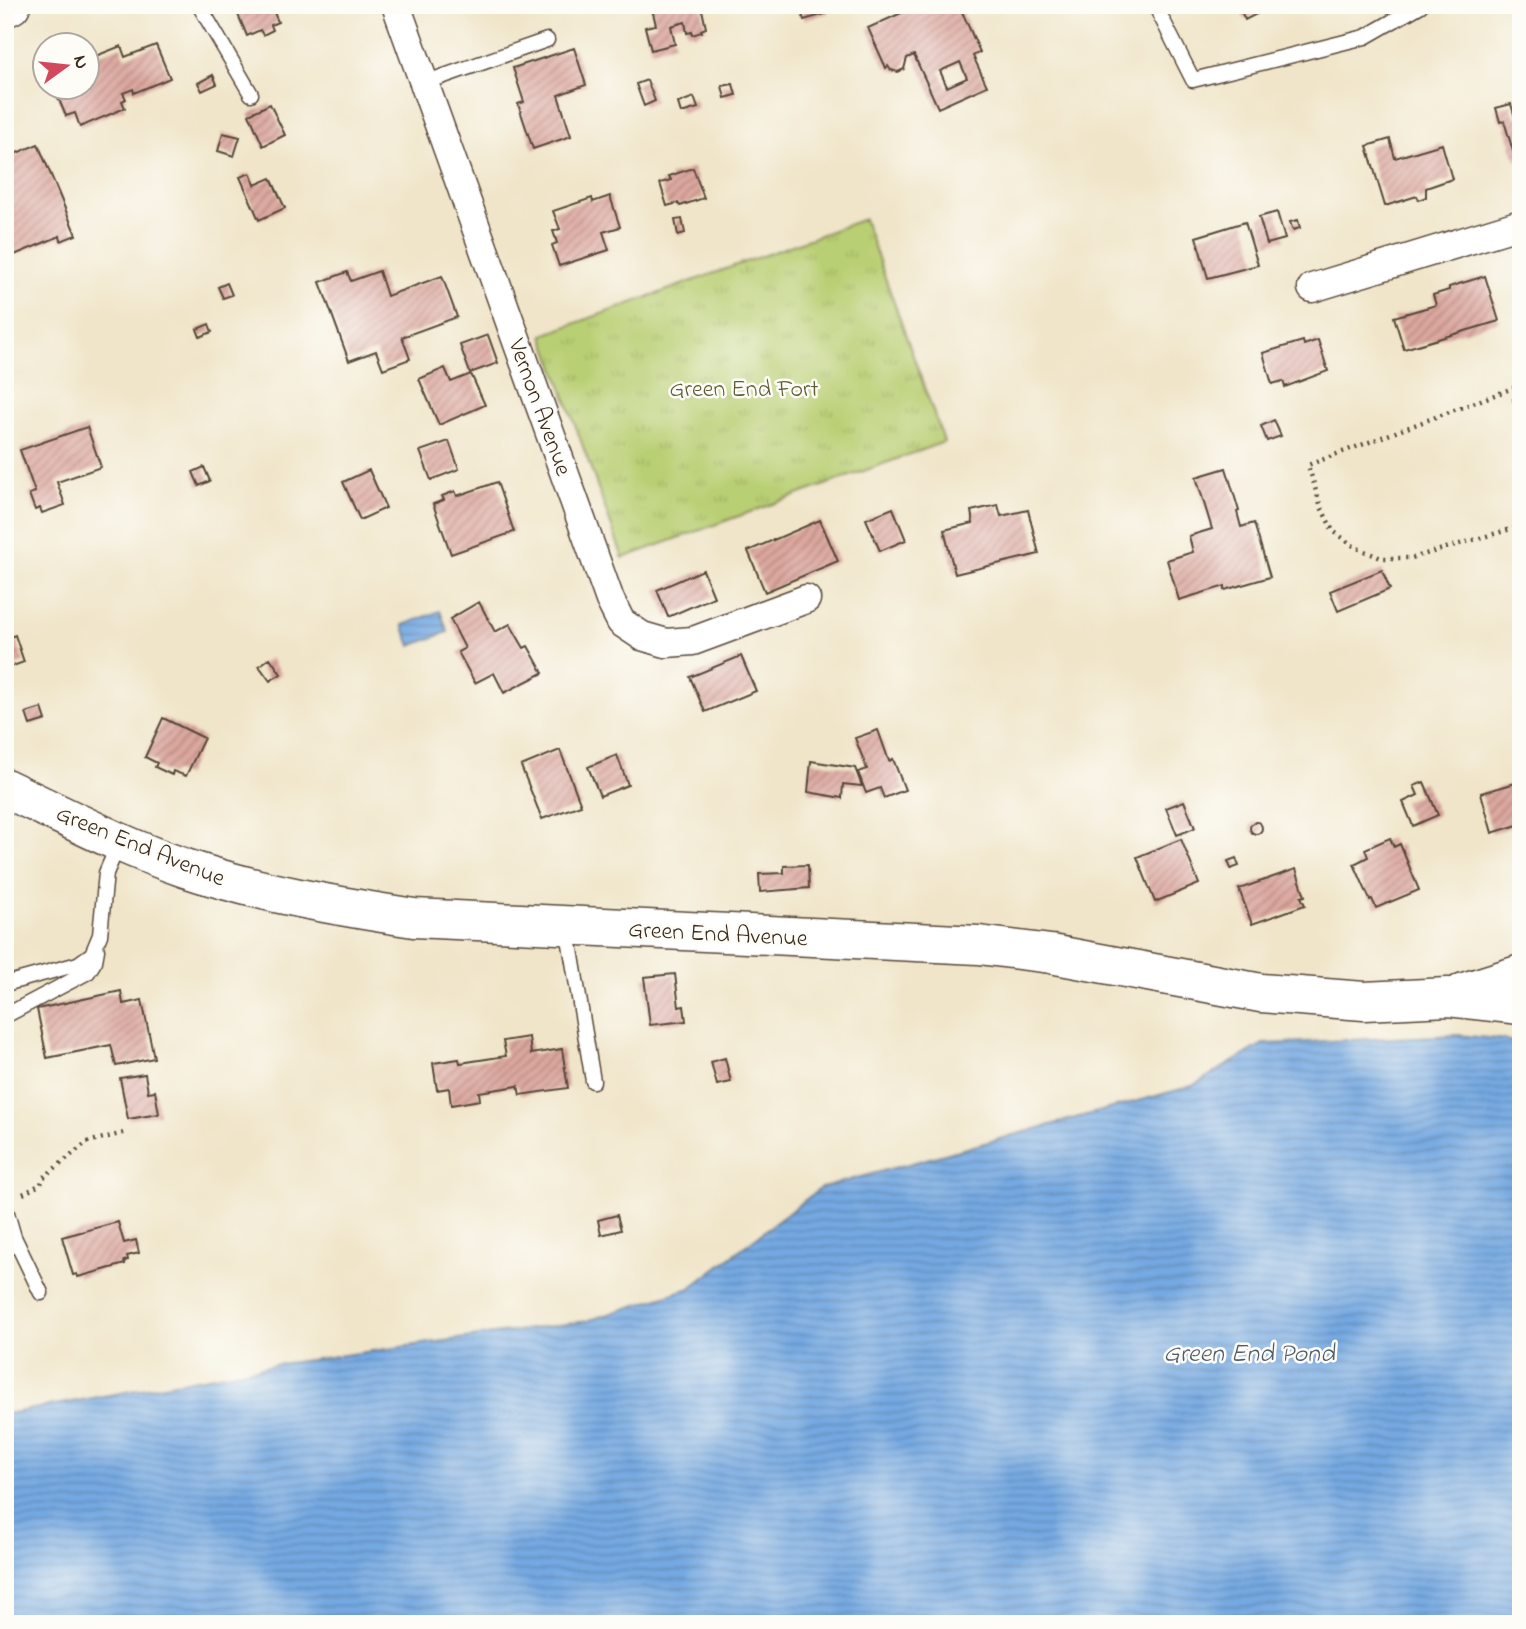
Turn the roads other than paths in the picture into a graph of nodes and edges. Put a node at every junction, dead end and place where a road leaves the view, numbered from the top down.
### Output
1 (11, 5) edge
2 (199, 5) edge
3 (396, 5) edge
4 (1155, 5) edge
5 (1421, 5) edge
6 (5, 8) edge
7 (547, 40) dead end
8 (424, 83) junction
9 (251, 94) dead end
10 (1521, 224) edge
11 (1312, 288) dead end
12 (806, 599) dead end
13 (5, 788) edge
14 (119, 841) junction
15 (566, 925) junction
16 (100, 935) junction
17 (1521, 974) edge
18 (5, 984) edge
19 (1448, 997) junction
20 (1521, 1005) edge
21 (5, 1016) edge
22 (593, 1081) dead end
23 (11, 1202) edge
24 (41, 1293) dead end

1 - 6 street
2 - 9 lane
3 - 8 street, Vernon Avenue
4 - 5 lane
7 - 8 lane
8 - 12 street, Vernon Avenue
10 - 11 street
13 - 14 street, Green End Avenue
14 - 15 street, Green End Avenue
14 - 16 lane
15 - 19 street, Green End Avenue
15 - 22 lane
16 - 18 lane
16 - 21 lane
17 - 19 street, Green End Avenue
19 - 20 street, Green End Avenue
23 - 24 lane

